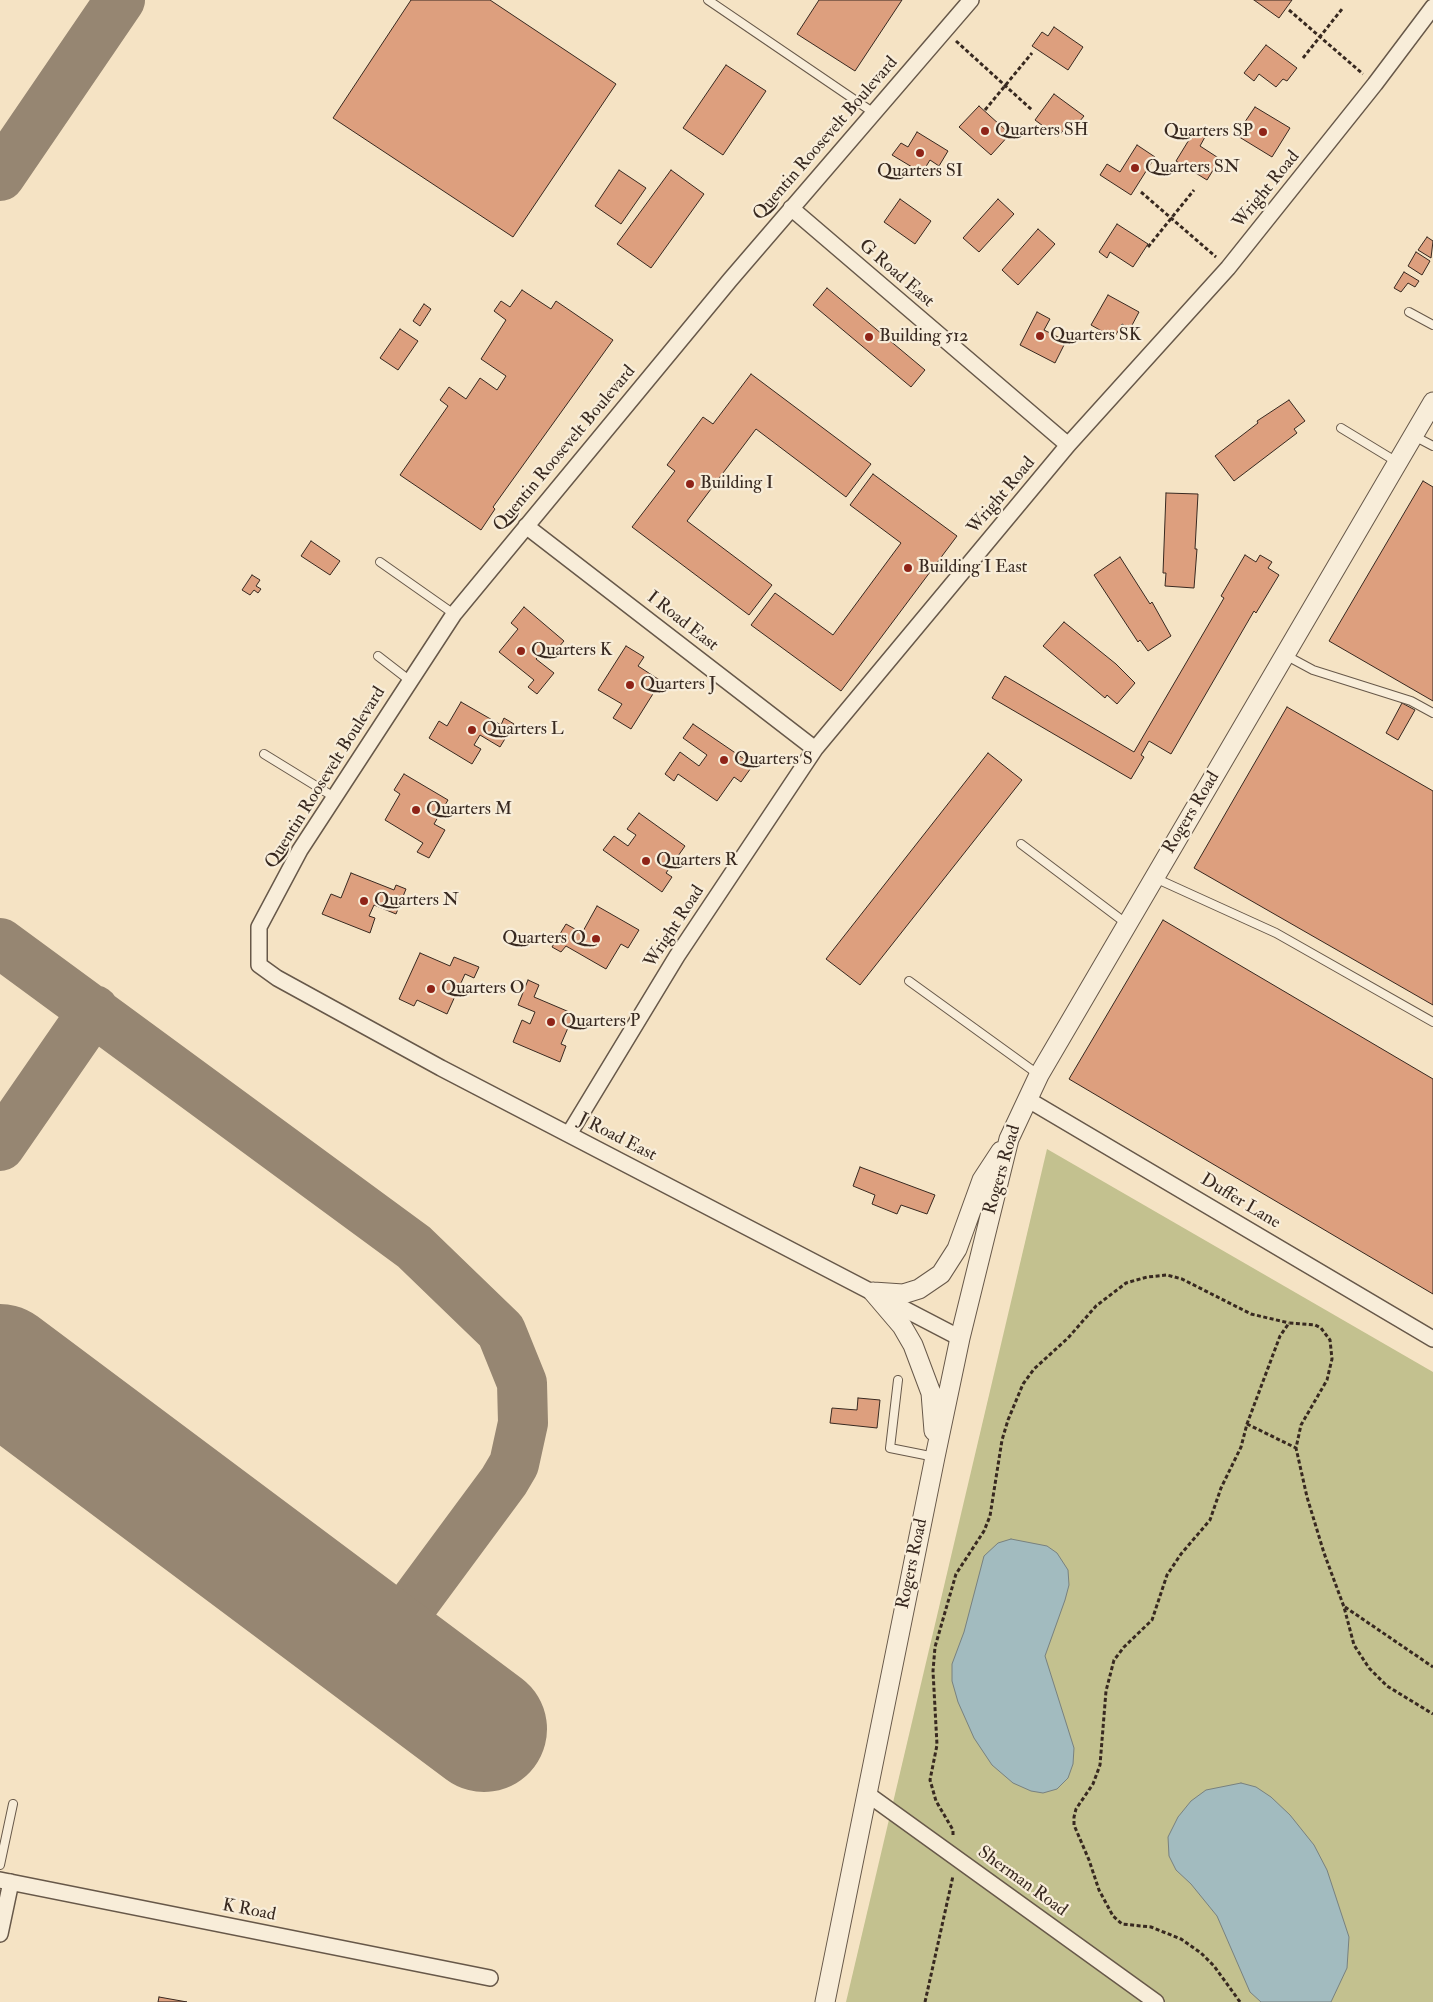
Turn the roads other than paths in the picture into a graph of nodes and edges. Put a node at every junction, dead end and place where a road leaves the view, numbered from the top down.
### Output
1 (708, 0) edge
2 (971, 0) edge
3 (1433, 7) edge
4 (874, 113) junction
5 (791, 208) junction
6 (1410, 312) dead end
7 (1433, 325) edge
8 (1433, 402) edge
9 (1341, 428) dead end
10 (1414, 436) junction
11 (1068, 445) junction
12 (1433, 446) edge
13 (1398, 462) junction
14 (526, 526) junction
15 (380, 562) dead end
16 (454, 614) junction
17 (378, 656) dead end
18 (1287, 656) junction
19 (409, 680) junction
20 (1433, 714) edge
21 (815, 749) junction
22 (264, 754) dead end
23 (334, 797) junction
24 (1021, 844) dead end
25 (1154, 877) junction
26 (1128, 924) junction
27 (259, 965) joint
28 (909, 981) dead end
29 (1433, 1022) edge
30 (1039, 1075) junction
31 (1027, 1099) junction
32 (569, 1134) junction
33 (1008, 1139) junction
34 (873, 1292) junction
35 (960, 1338) junction
36 (1433, 1339) edge
37 (898, 1380) dead end
38 (935, 1457) junction
39 (866, 1793) junction
40 (13, 1804) dead end
41 (0, 1865) edge
42 (5, 1881) edge
43 (0, 1934) edge
44 (490, 1978) dead end
45 (825, 2002) edge
46 (1156, 2002) edge

1 - 4 lane
2 - 4 street, Quentin Roosevelt Boulevard
3 - 11 street, Wright Road
4 - 5 street, Quentin Roosevelt Boulevard
5 - 11 street, G Road East
5 - 14 street, Quentin Roosevelt Boulevard
6 - 7 lane
8 - 10 street, Rogers Road
9 - 13 lane
10 - 12 lane
10 - 13 street, Rogers Road
11 - 21 street, Wright Road
13 - 18 street, Rogers Road
14 - 16 street, Quentin Roosevelt Boulevard
14 - 21 street, I Road East
15 - 16 lane
16 - 19 street, Quentin Roosevelt Boulevard
17 - 19 lane
18 - 20 lane
18 - 25 street, Rogers Road
19 - 23 street, Quentin Roosevelt Boulevard
21 - 32 street, Wright Road
22 - 23 lane
23 - 27 street, Quentin Roosevelt Boulevard
24 - 26 lane
25 - 26 street, Rogers Road
25 - 29 lane
26 - 30 street, Rogers Road
27 - 32 street, J Road East
28 - 30 lane
30 - 31 street, Rogers Road
31 - 33 street, Rogers Road
31 - 36 street, Duffer Lane
32 - 34 street, J Road East
33 - 34 street
33 - 35 street, Rogers Road
34 - 35 street, J Road East
34 - 38 street
35 - 38 street, Rogers Road
37 - 38 lane
38 - 39 street, Rogers Road
39 - 45 street, Rogers Road
39 - 46 street, Sherman Road
40 - 41 lane
42 - 43 street
42 - 44 street, K Road

